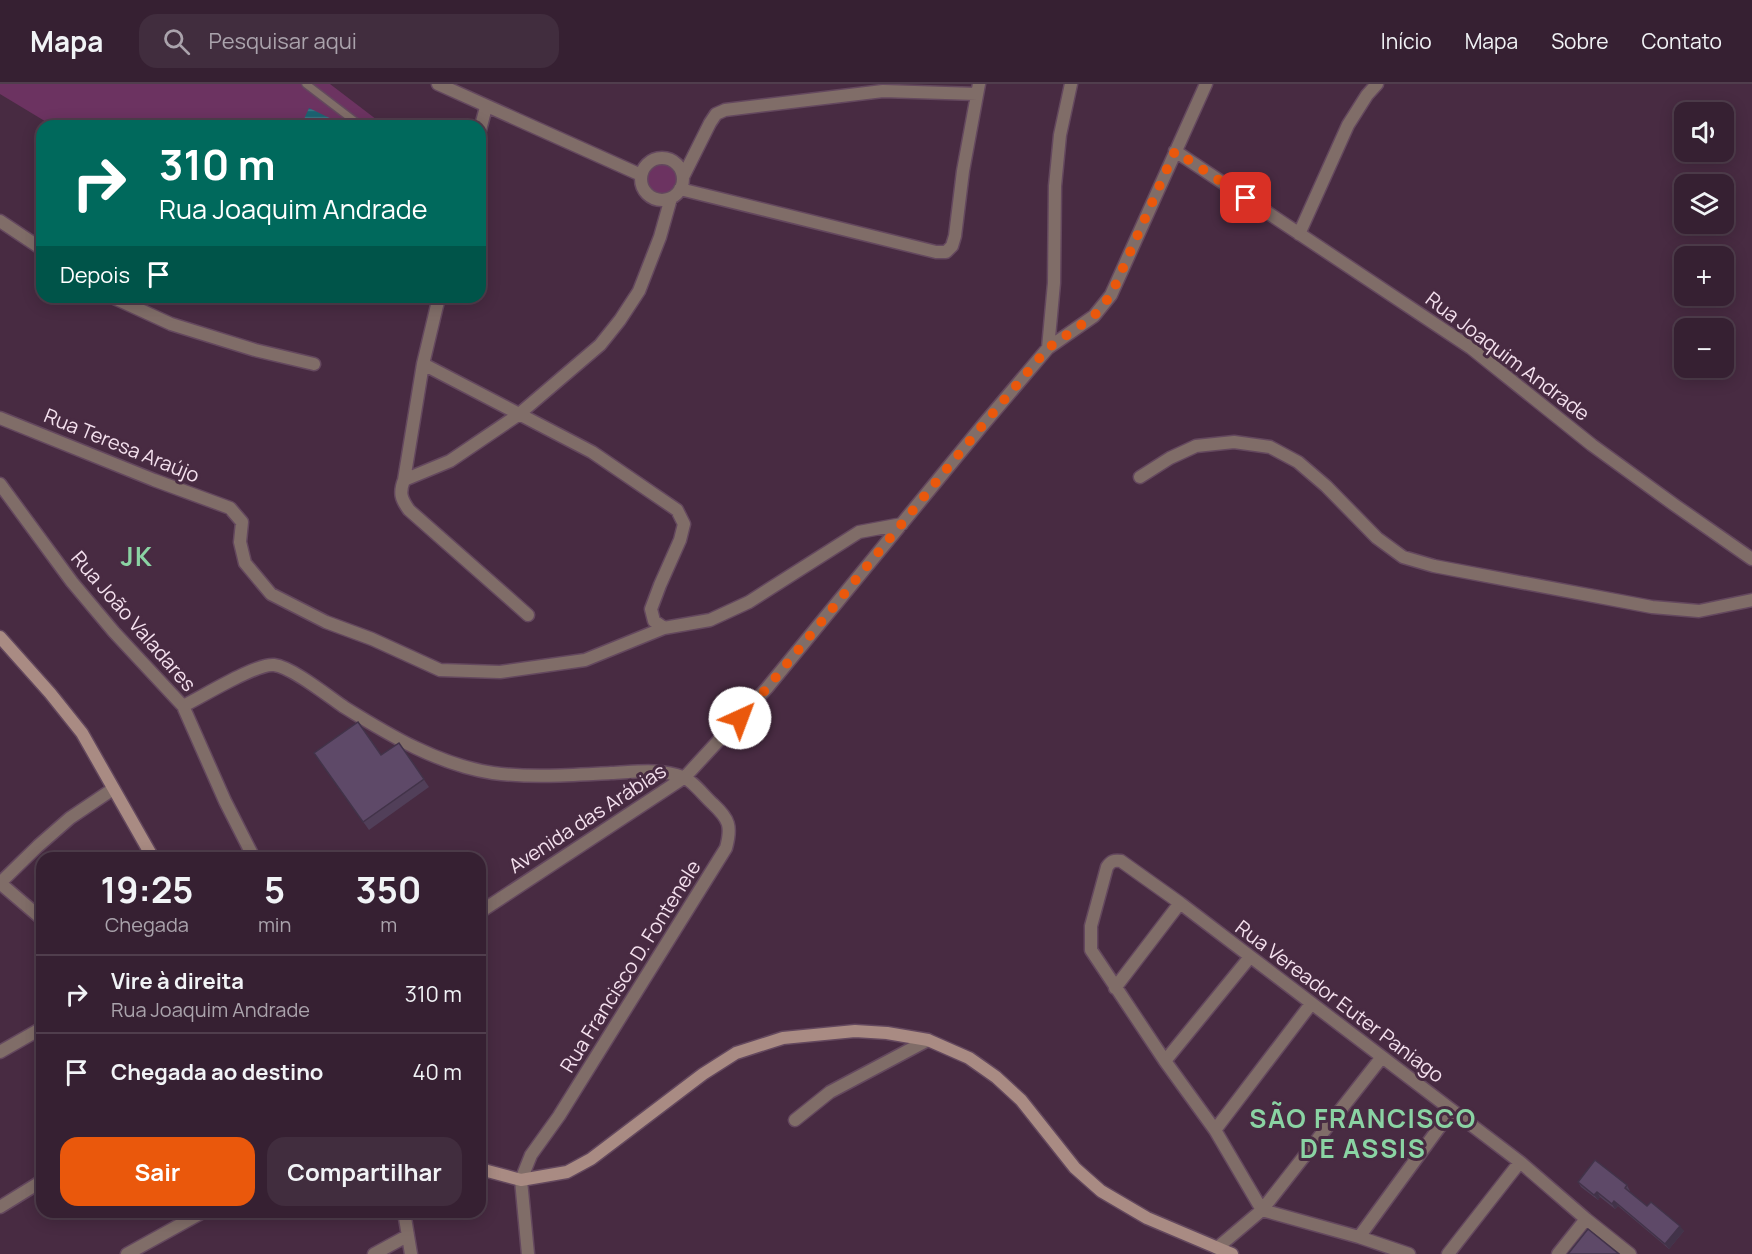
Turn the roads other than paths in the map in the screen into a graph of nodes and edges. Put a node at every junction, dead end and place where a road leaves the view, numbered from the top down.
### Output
1 (306, 84) edge
2 (438, 84) edge
3 (1071, 84) edge
4 (1206, 84) edge
5 (1377, 84) edge
6 (978, 89) edge
7 (486, 107) junction
8 (354, 120) edge
9 (483, 120) edge
10 (1175, 151) junction
11 (641, 175) junction
12 (682, 183) junction
13 (671, 198) junction
14 (0, 221) edge
15 (1299, 234) junction
16 (36, 245) edge
17 (125, 303) edge
18 (438, 303) edge
19 (1048, 348) junction
20 (314, 364) dead end
21 (423, 364) junction
22 (518, 415) junction
23 (0, 418) edge
24 (1140, 477) dead end
25 (404, 480) junction
26 (0, 484) edge
27 (902, 524) junction
28 (1752, 559) edge
29 (1752, 600) edge
30 (528, 615) dead end
31 (663, 628) junction
32 (0, 637) edge
33 (183, 706) junction
34 (685, 777) junction
35 (113, 789) junction
36 (150, 852) edge
37 (251, 852) edge
38 (0, 883) edge
39 (1180, 903) junction
40 (486, 908) edge
41 (36, 915) edge
42 (1250, 957) junction
43 (1115, 988) junction
44 (1311, 1004) junction
45 (36, 1032) edge
46 (928, 1040) junction
47 (0, 1053) edge
48 (1382, 1057) junction
49 (1165, 1061) junction
50 (1452, 1110) junction
51 (795, 1120) dead end
52 (1215, 1130) junction
53 (1520, 1162) junction
54 (486, 1171) edge
55 (521, 1180) junction
56 (36, 1185) edge
57 (0, 1207) edge
58 (1262, 1210) junction
59 (192, 1218) edge
60 (405, 1218) edge
61 (1586, 1219) junction
62 (407, 1236) junction
63 (1359, 1237) junction
64 (1218, 1248) junction
65 (128, 1254) edge
66 (374, 1254) edge
67 (411, 1254) edge
68 (528, 1254) edge
69 (1232, 1254) edge
70 (1409, 1254) edge
71 (1448, 1254) edge
72 (1558, 1254) edge
73 (1630, 1254) edge

1 - 8 lane
2 - 7 street
3 - 19 street
4 - 10 street, Avenida das Arábias
5 - 15 street
6 - 12 street
6 - 12 street
7 - 9 street
7 - 11 street
10 - 15 street, Rua Joaquim Andrade
10 - 19 street, Avenida das Arábias
11 - 12 street
11 - 13 street
12 - 13 street
13 - 22 street
14 - 16 street
15 - 28 street, Rua Joaquim Andrade
17 - 20 street
18 - 21 street
19 - 27 street, Avenida das Arábias
21 - 22 street
21 - 25 street
22 - 25 street
22 - 31 street
23 - 31 street, Rua Teresa Araújo
24 - 29 street
25 - 30 street
26 - 33 street, Rua João Valadares
27 - 31 street
27 - 34 street, Avenida das Arábias
32 - 35 street
33 - 34 street
33 - 37 street, Rua João Valadares
34 - 40 street, Avenida das Arábias
34 - 55 street, Rua Francisco D. Fontenele
35 - 36 street
35 - 38 street
38 - 41 street
39 - 42 street, Rua Vereador Euter Paniago
39 - 43 street
39 - 43 street, Rua Vereador Euter Paniago
42 - 44 street, Rua Vereador Euter Paniago
42 - 49 street
43 - 49 street
44 - 48 street, Rua Vereador Euter Paniago
44 - 52 street
45 - 47 street
46 - 51 street
46 - 55 street
46 - 64 street
48 - 50 street, Rua Vereador Euter Paniago
48 - 58 street
49 - 52 street
50 - 53 street, Rua Vereador Euter Paniago
50 - 63 street
52 - 58 street
53 - 61 street, Rua Vereador Euter Paniago
53 - 71 street
54 - 55 street
55 - 68 street
56 - 57 street
58 - 63 street
58 - 64 street
59 - 65 street
60 - 62 street
61 - 72 street
61 - 73 street, Rua Vereador Euter Paniago
62 - 66 street
62 - 67 street
63 - 70 street
64 - 69 street

